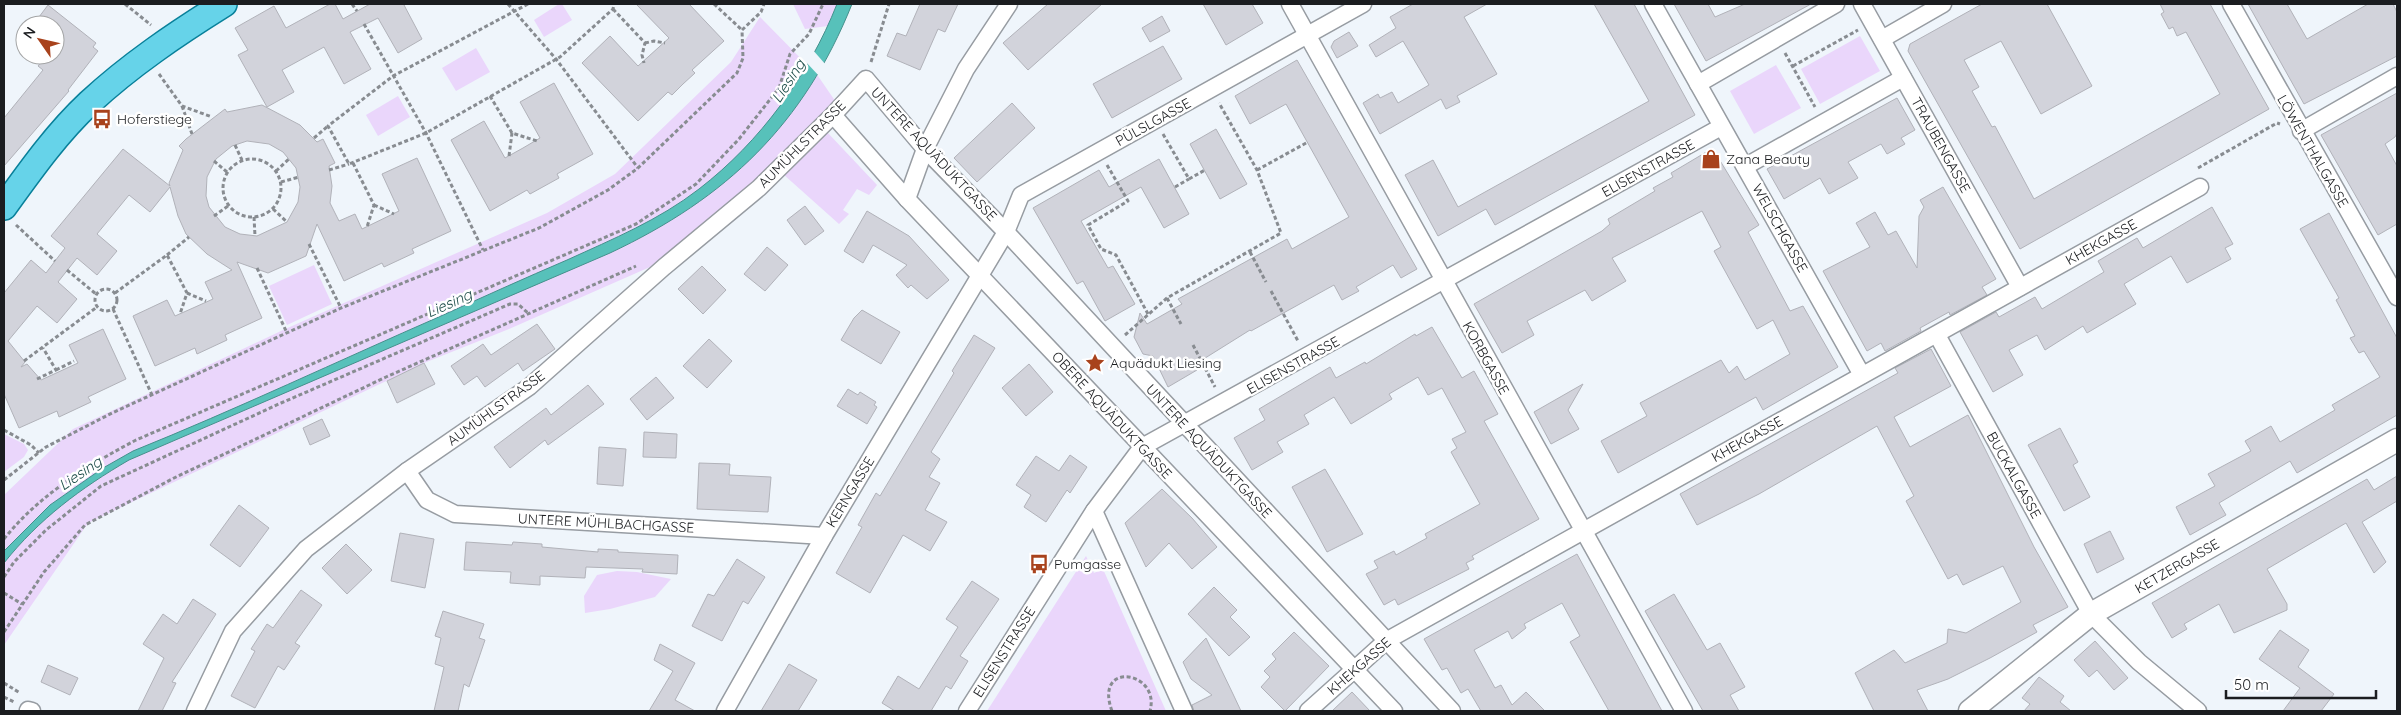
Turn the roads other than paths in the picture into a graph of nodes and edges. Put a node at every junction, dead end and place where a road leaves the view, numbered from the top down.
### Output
1 (224, 4) edge
2 (1010, 4) edge
3 (1290, 4) edge
4 (1363, 4) edge
5 (1653, 4) edge
6 (1836, 4) edge
7 (1862, 4) edge
8 (1943, 4) edge
9 (2231, 4) edge
10 (1308, 36) junction
11 (1882, 39) junction
12 (2397, 76) edge
13 (1903, 78) junction
14 (866, 80) joint
15 (1698, 84) junction
16 (833, 115) junction
17 (1722, 127) junction
18 (2301, 131) junction
19 (925, 149) junction
20 (1746, 166) junction
21 (2200, 187) road end
22 (907, 199) junction
23 (10, 216) edge
24 (1006, 232) junction
25 (980, 275) junction
26 (1443, 282) junction
27 (2020, 287) junction
28 (2397, 297) edge
29 (1937, 335) junction
30 (1862, 375) junction
31 (1184, 425) junction
32 (2397, 440) edge
33 (1142, 447) junction
34 (407, 471) junction
35 (1094, 511) junction
36 (1582, 530) junction
37 (824, 536) junction
38 (2091, 614) junction
39 (1386, 641) junction
40 (1354, 668) junction
41 (195, 711) edge
42 (725, 711) edge
43 (967, 711) edge
44 (1184, 711) edge
45 (1308, 711) edge
46 (1394, 711) edge
47 (1452, 711) edge
48 (1684, 711) edge
49 (1970, 711) edge
50 (2198, 711) edge

1 - 23 main road
2 - 19 street
3 - 10 street, KORBGASSE
4 - 10 street, PÜLSLGASSE
5 - 15 street, WELSCHGASSE
6 - 15 street
7 - 11 street, TRAUBENGASSE
8 - 11 street
9 - 18 street, LÖWENTHALGASSE
10 - 24 street, PÜLSLGASSE
10 - 26 street, KORBGASSE
11 - 13 street, TRAUBENGASSE
12 - 18 street
13 - 20 street
13 - 27 street, TRAUBENGASSE
14 - 16 street, AUMÜHLSTRASSE
14 - 19 street, UNTERE AQUÄDUKTGASSE
15 - 17 street, WELSCHGASSE
16 - 22 street, OBERE AQUÄDUKTGASSE
16 - 34 street, AUMÜHLSTRASSE
17 - 20 street, WELSCHGASSE
17 - 26 street, ELISENSTRASSE
18 - 28 street, LÖWENTHALGASSE
19 - 22 street
19 - 24 street, UNTERE AQUÄDUKTGASSE
20 - 30 street, WELSCHGASSE
21 - 27 street, KHEKGASSE
22 - 25 street, OBERE AQUÄDUKTGASSE
24 - 25 street, PÜLSLGASSE
24 - 31 street, UNTERE AQUÄDUKTGASSE
25 - 33 street, OBERE AQUÄDUKTGASSE
25 - 37 street, KERNGASSE
26 - 31 street, ELISENSTRASSE
26 - 36 street, KORBGASSE
27 - 29 street, KHEKGASSE
29 - 30 street, KHEKGASSE
29 - 38 street, BUCKALGASSE
30 - 36 street, KHEKGASSE
31 - 33 street, ELISENSTRASSE
31 - 39 street, UNTERE AQUÄDUKTGASSE
32 - 38 main road, KETZERGASSE
33 - 35 street, ELISENSTRASSE
33 - 40 street, OBERE AQUÄDUKTGASSE
34 - 37 street, UNTERE MÜHLBACHGASSE
34 - 41 street, AUMÜHLSTRASSE
35 - 43 street, ELISENSTRASSE
35 - 44 street
36 - 39 street, KHEKGASSE
36 - 48 street, KORBGASSE
37 - 42 street, KERNGASSE
38 - 49 main road, KETZERGASSE
38 - 50 street, BUCKALGASSE
39 - 40 street, KHEKGASSE
39 - 47 street, UNTERE AQUÄDUKTGASSE
40 - 45 street, KHEKGASSE
40 - 46 street, OBERE AQUÄDUKTGASSE

